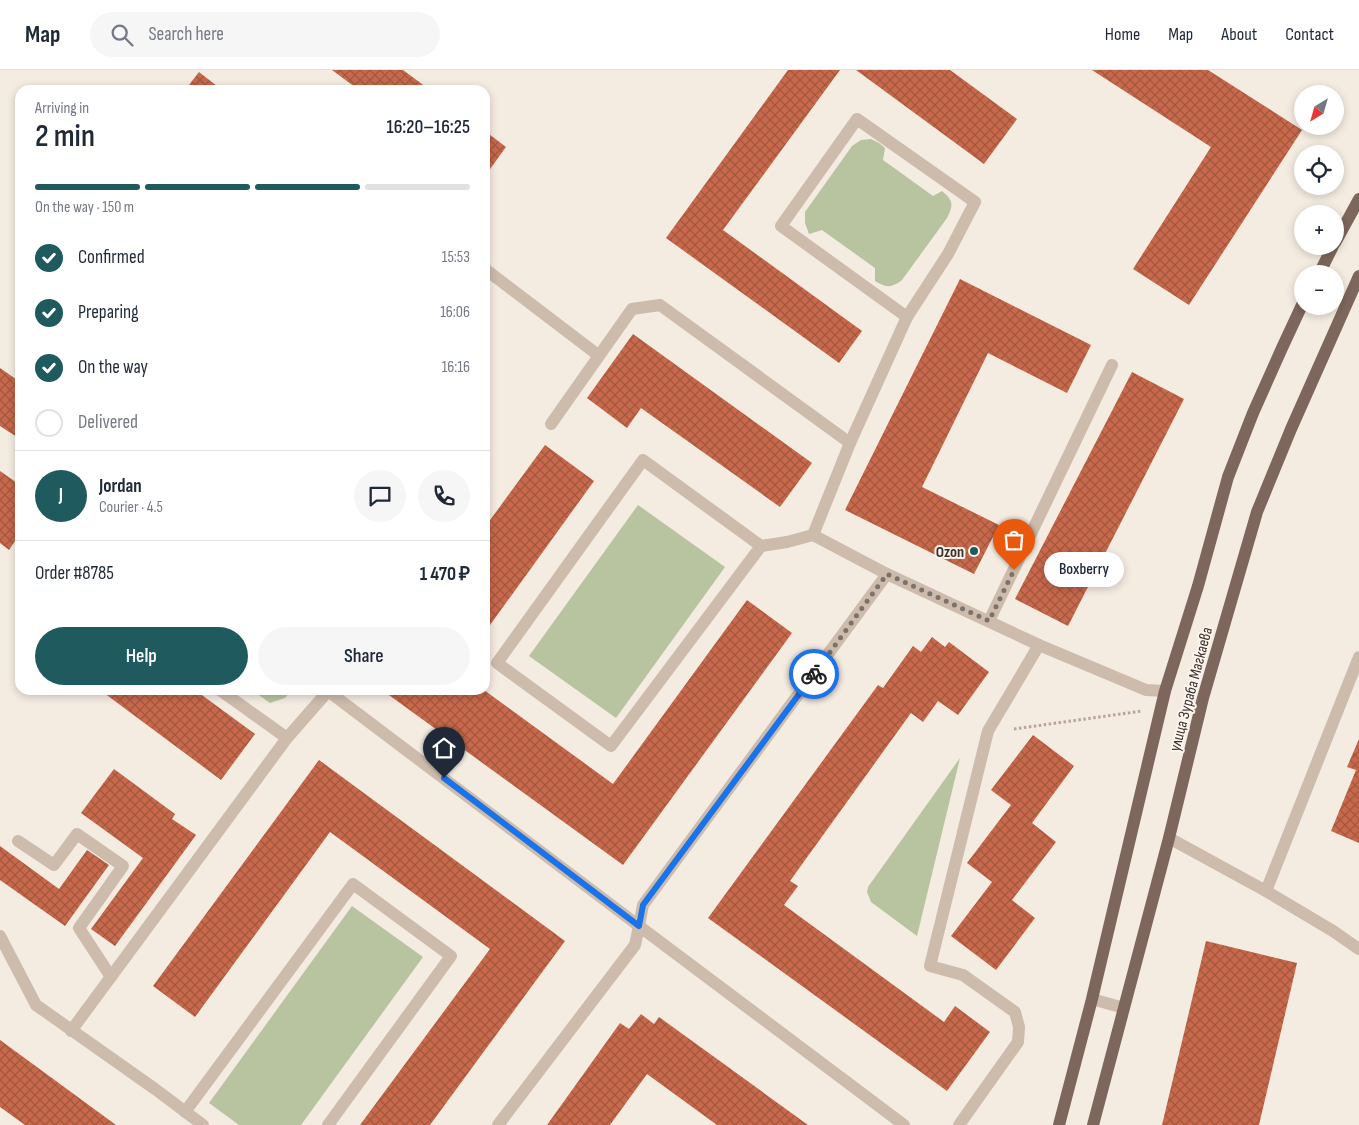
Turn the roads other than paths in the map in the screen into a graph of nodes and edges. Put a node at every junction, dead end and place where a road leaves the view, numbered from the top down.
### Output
1 (1359, 199) edge
2 (1344, 227) edge
3 (490, 273) edge
4 (1359, 276) edge
5 (1297, 315) edge
6 (907, 317) junction
7 (598, 355) junction
8 (1112, 365) dead end
9 (551, 424) dead end
10 (850, 443) junction
11 (813, 535) junction
12 (760, 546) junction
13 (887, 574) junction
14 (989, 621) junction
15 (1039, 645) junction
16 (1359, 657) edge
17 (1165, 691) junction
18 (227, 695) edge
19 (325, 695) edge
20 (334, 695) edge
21 (287, 738) junction
22 (1169, 838) junction
23 (18, 841) dead end
24 (1266, 891) junction
25 (639, 926) junction
26 (0, 936) edge
27 (1359, 949) edge
28 (111, 977) junction
29 (1092, 999) junction
30 (1124, 1008) junction
31 (71, 1031) junction
32 (185, 1112) junction
33 (203, 1125) edge
34 (328, 1125) edge
35 (498, 1125) edge
36 (904, 1125) edge
37 (958, 1125) edge
38 (1059, 1125) edge
39 (1094, 1125) edge

1 - 2 main road
3 - 7 street
4 - 22 main road, улица Зураба Магкаева
5 - 17 main road, улица Зураба Магкаева
6 - 6 street
6 - 10 street
7 - 9 street
7 - 10 street
8 - 14 street
10 - 11 street
11 - 12 street
11 - 13 street
12 - 12 street
13 - 14 street
13 - 25 street
14 - 15 street
15 - 17 street
15 - 37 street
16 - 24 street
17 - 29 main road, улица Зураба Магкаева
18 - 21 street
19 - 21 street
20 - 25 street
21 - 28 street
22 - 24 street
22 - 30 main road, улица Зураба Магкаева
23 - 28 street
24 - 27 street
25 - 35 street
25 - 36 street
26 - 31 street
28 - 31 street
29 - 30 street
29 - 38 main road, улица Зураба Магкаева
30 - 39 main road, улица Зураба Магкаева
31 - 32 street
32 - 33 street
32 - 34 street

